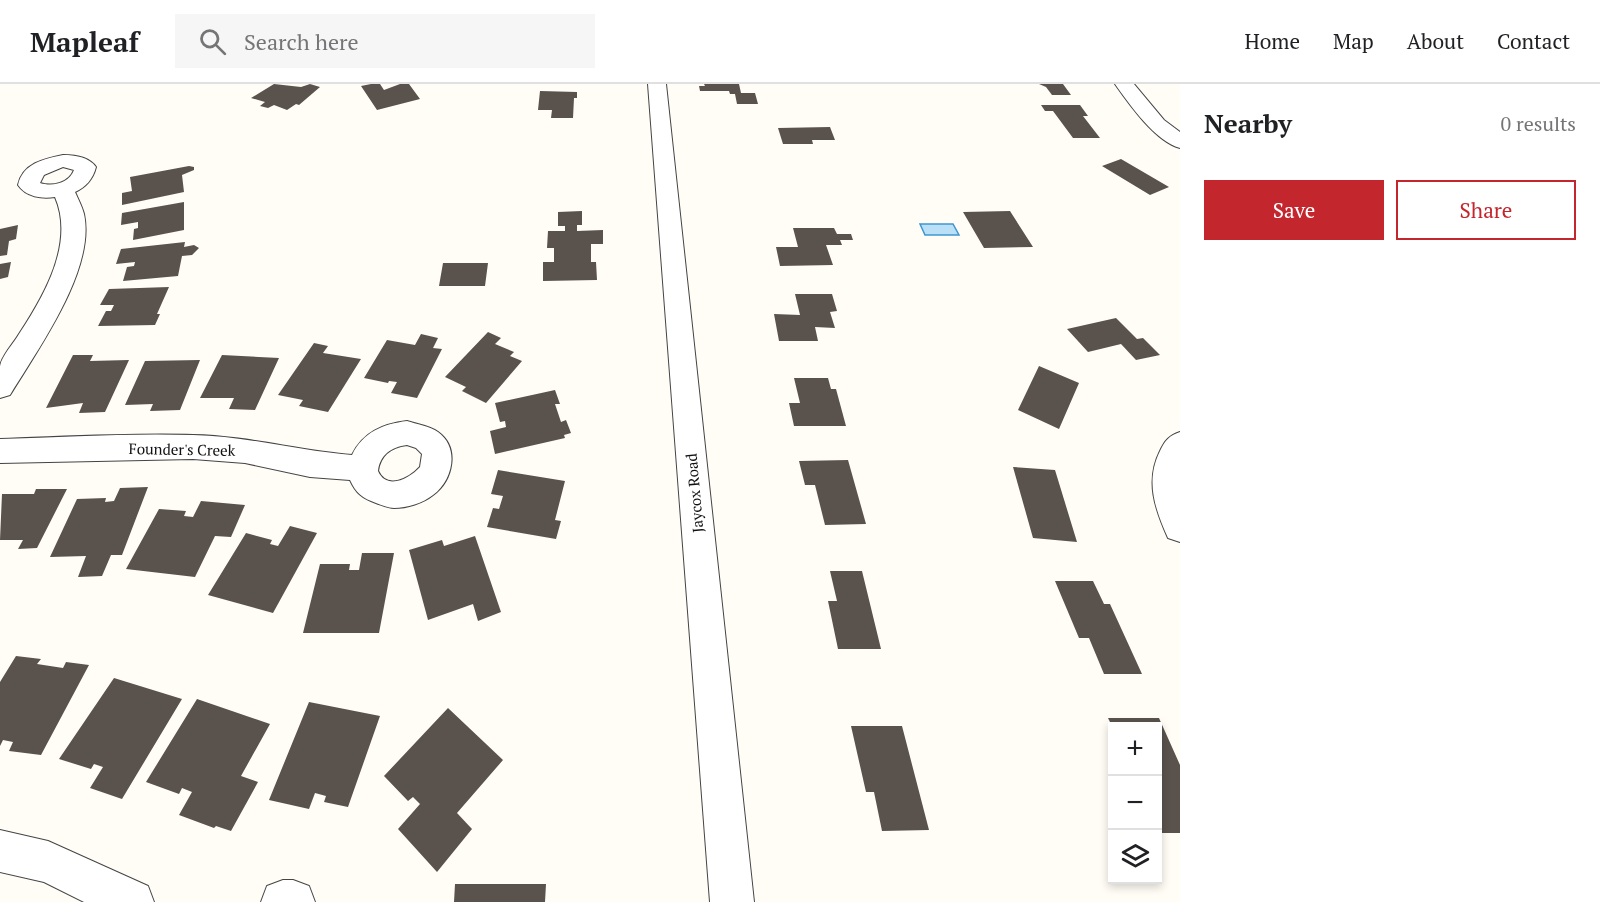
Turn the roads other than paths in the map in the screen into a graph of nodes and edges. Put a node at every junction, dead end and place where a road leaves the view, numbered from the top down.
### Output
1 (657, 84) edge
2 (1124, 84) edge
3 (1180, 142) edge
4 (63, 189) dead end
5 (0, 387) edge
6 (0, 434) edge
7 (0, 444) edge
8 (1180, 444) edge
9 (0, 451) edge
10 (362, 468) dead end
11 (1180, 528) edge
12 (0, 851) edge
13 (132, 902) edge
14 (283, 902) edge
15 (293, 902) edge
16 (732, 902) edge

1 - 16 street, Jaycox Road
2 - 3 street
4 - 5 street
6 - 7 street
8 - 11 street
9 - 10 street, Founder's Creek
12 - 13 street
14 - 15 street

